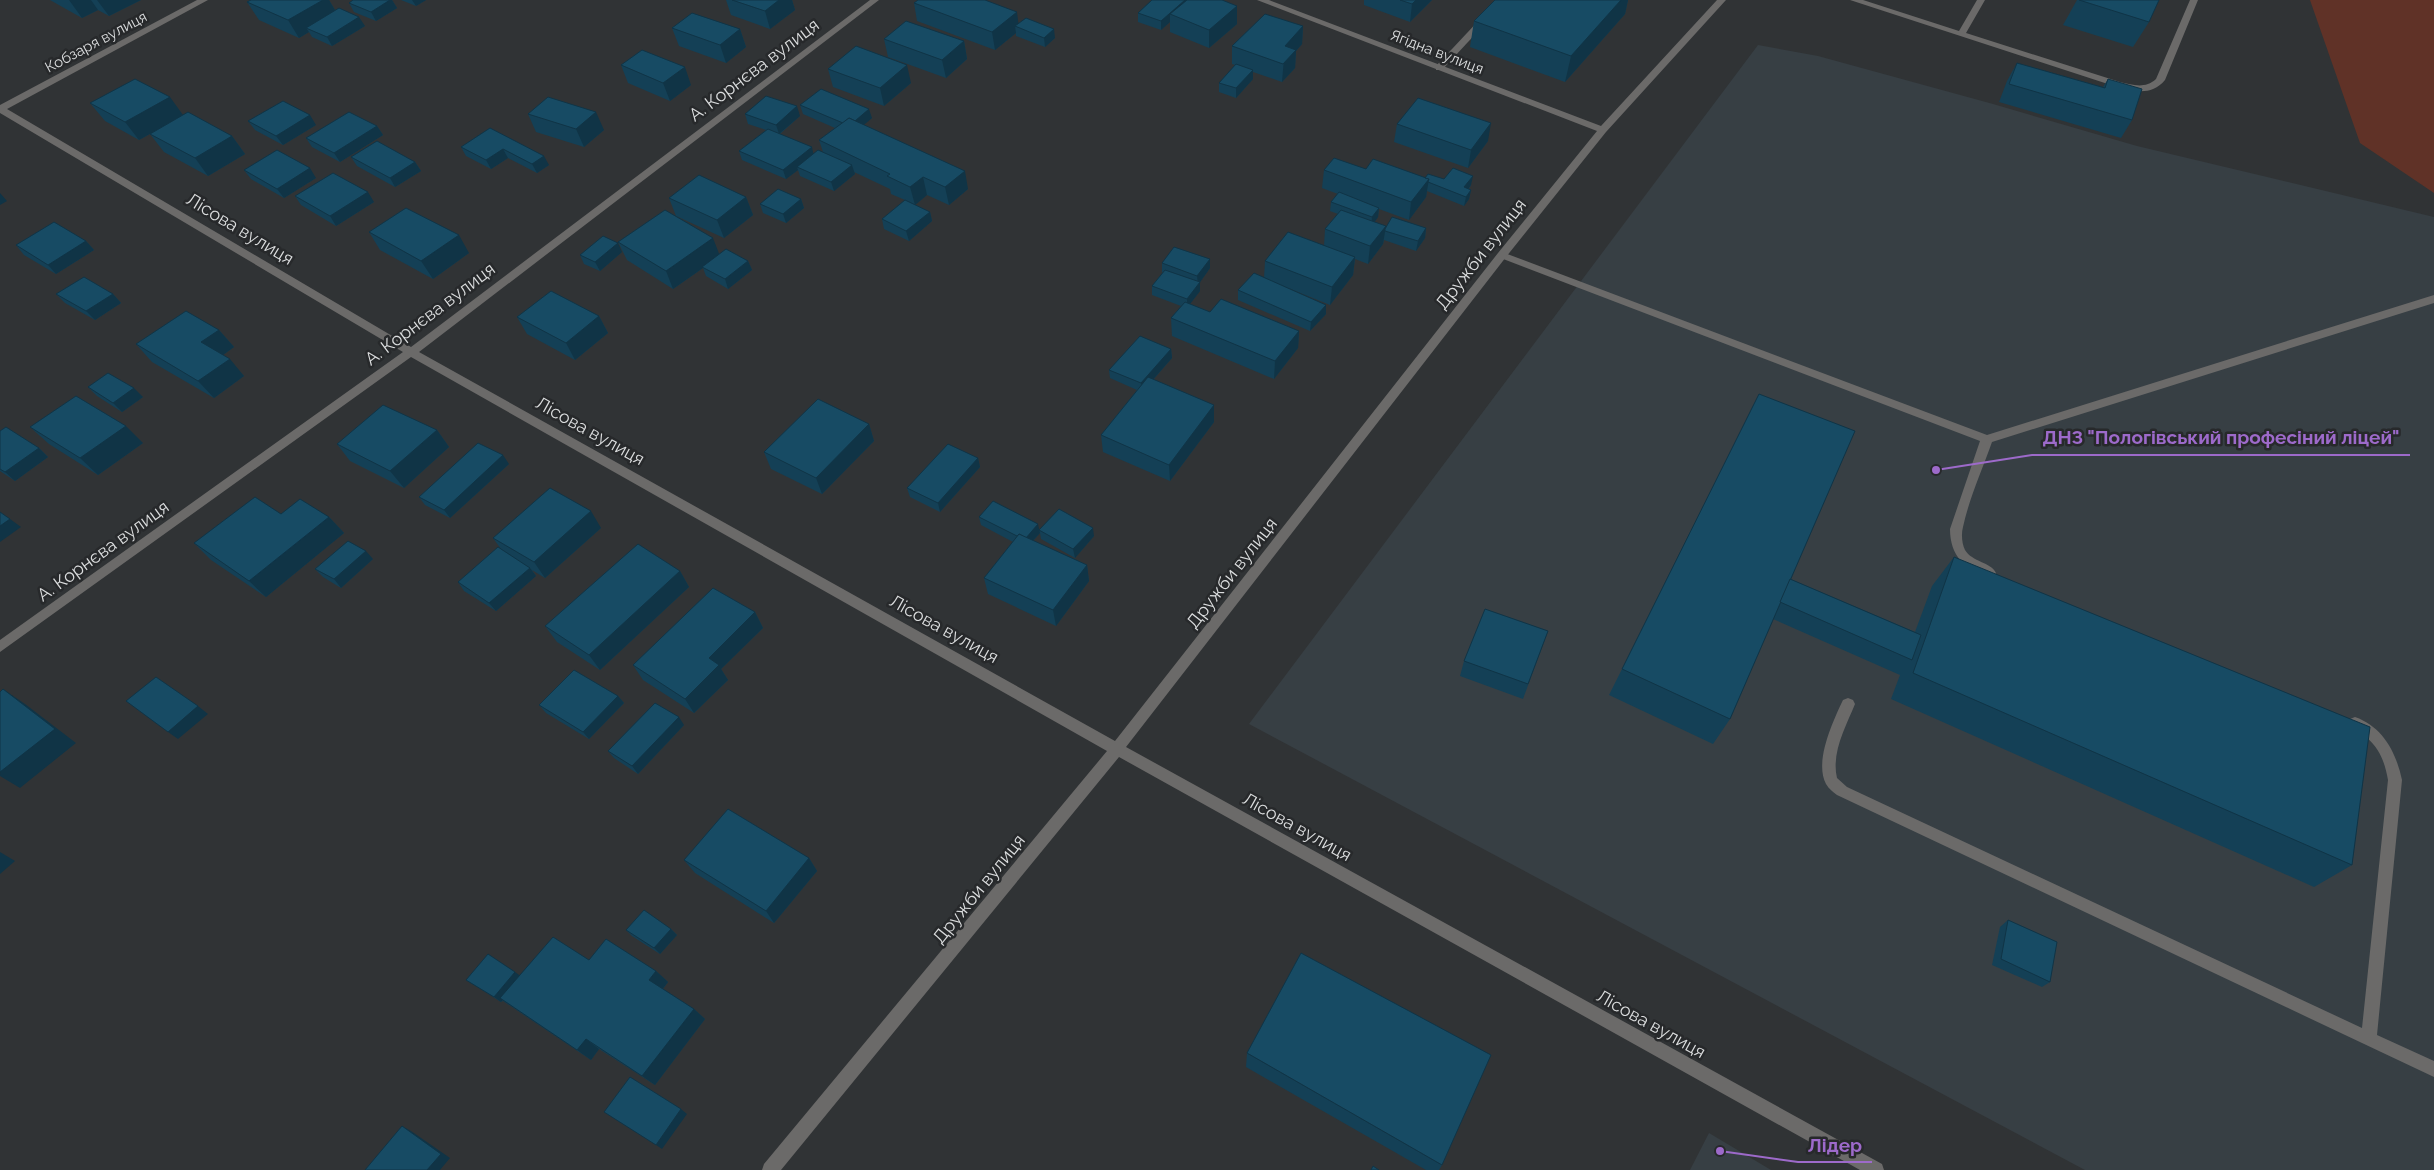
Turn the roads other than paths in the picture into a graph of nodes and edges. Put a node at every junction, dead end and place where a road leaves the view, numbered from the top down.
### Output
1 (204, 0) edge
2 (875, 0) edge
3 (1260, 0) edge
4 (1503, 0) edge
5 (1722, 0) edge
6 (1854, 0) edge
7 (1981, 0) edge
8 (2194, 0) edge
9 (1961, 34) junction
10 (1438, 68) junction
11 (0, 109) edge
12 (1603, 130) junction
13 (1502, 255) junction
14 (2434, 299) edge
15 (411, 352) junction
16 (1987, 439) junction
17 (2002, 578) edge
18 (0, 647) edge
19 (1848, 704) dead end
20 (2341, 716) edge
21 (1118, 749) junction
22 (2369, 1039) junction
23 (2434, 1069) edge
24 (770, 1170) edge
25 (1876, 1170) edge

1 - 11 street, Кобзаря вулиця
2 - 15 street, А. Корнєва вулиця
3 - 10 street, Ягідна вулиця
4 - 10 street
5 - 12 street, Дружби вулиця
6 - 9 street
7 - 9 street
8 - 9 street
10 - 12 street, Ягідна вулиця
11 - 15 street, Лісова вулиця
12 - 13 street, Дружби вулиця
13 - 16 street
13 - 21 street, Дружби вулиця
14 - 16 street
15 - 18 street, А. Корнєва вулиця
15 - 21 street, Лісова вулиця
16 - 17 street
19 - 22 street
20 - 22 street
21 - 24 street, Дружби вулиця
21 - 25 street, Лісова вулиця
22 - 23 street

